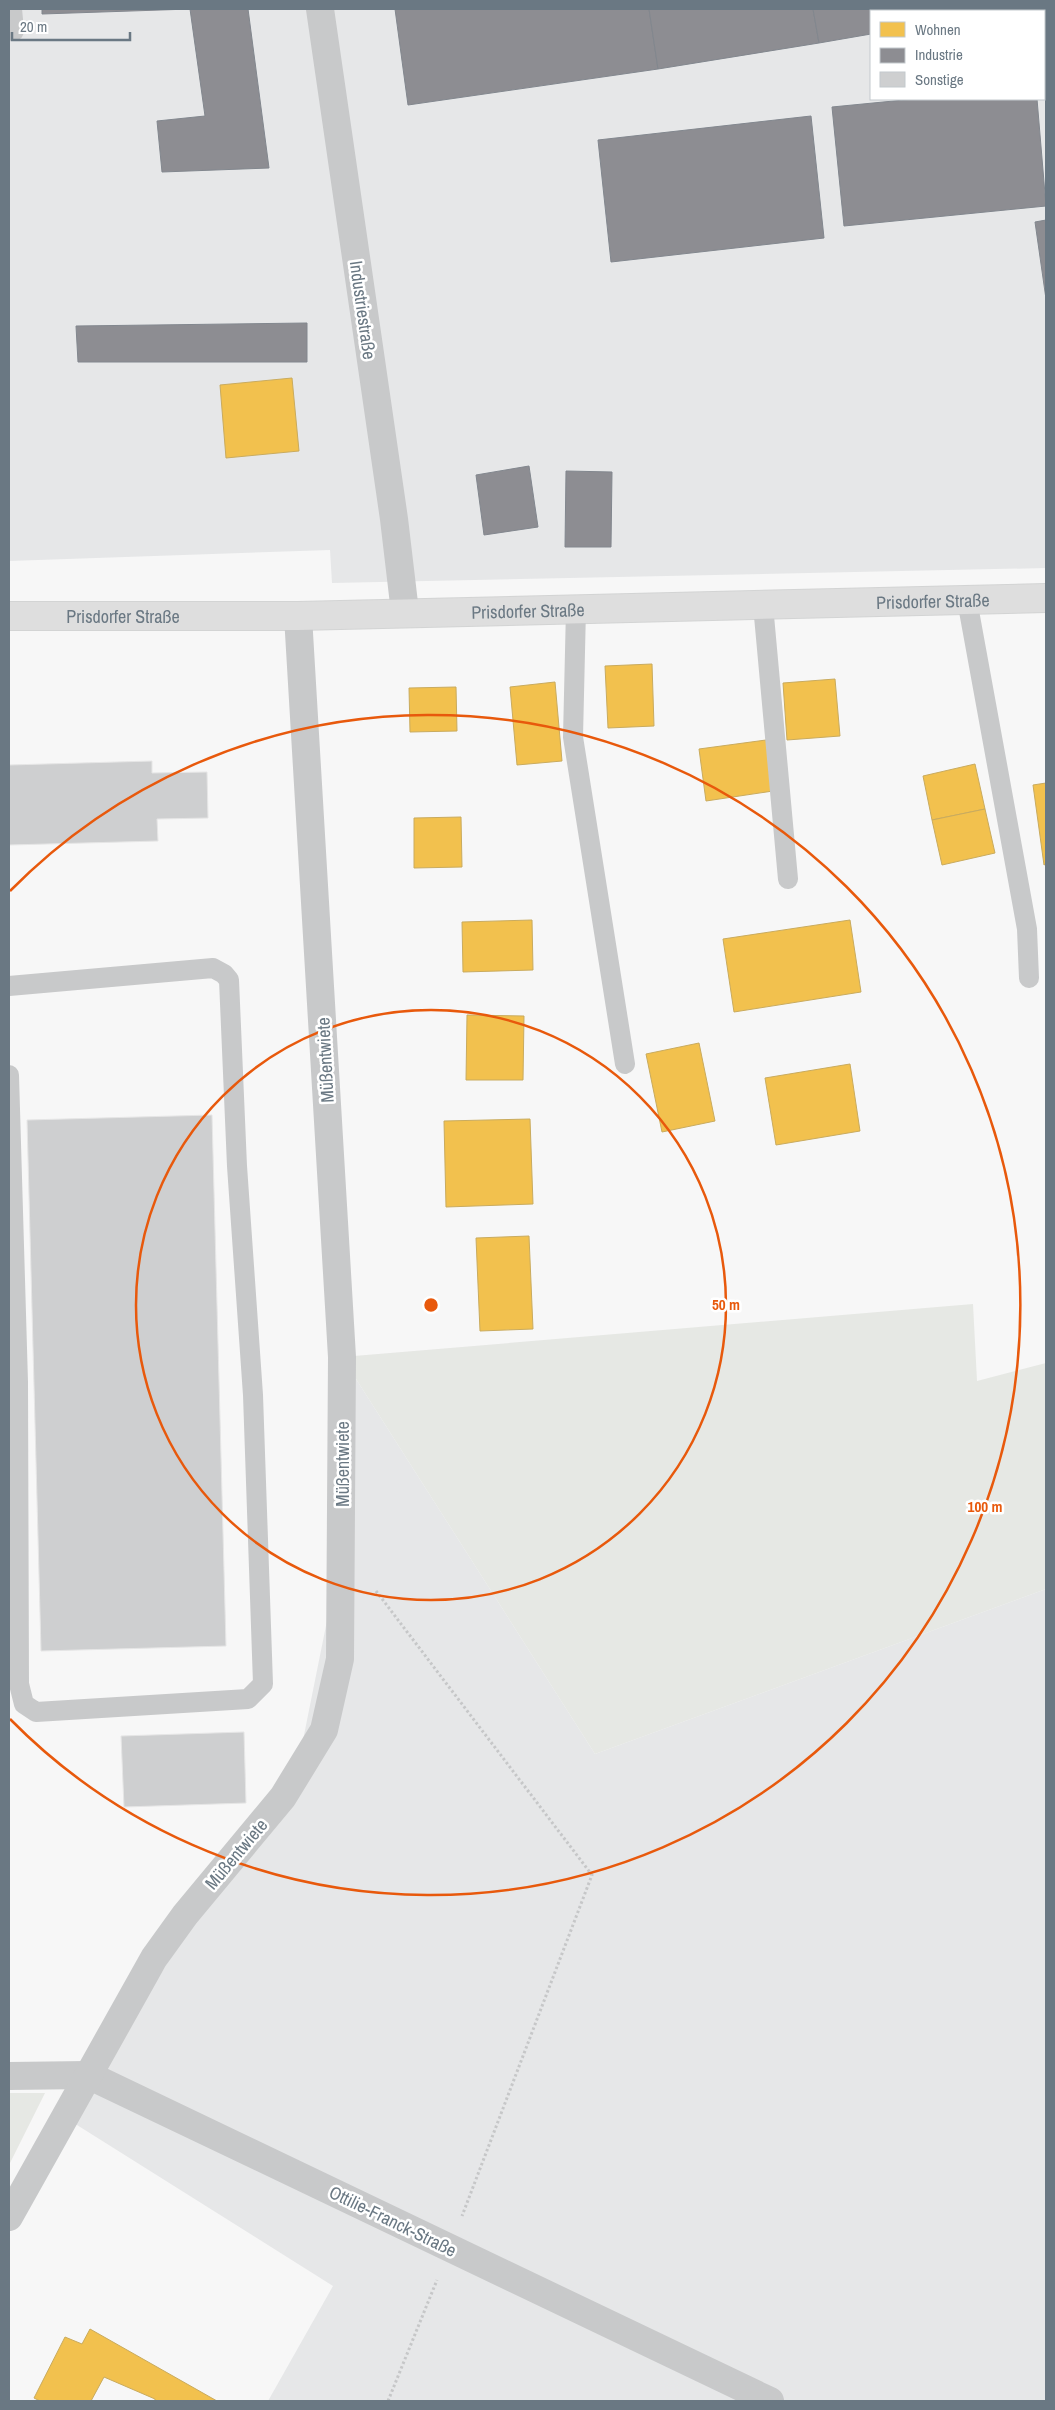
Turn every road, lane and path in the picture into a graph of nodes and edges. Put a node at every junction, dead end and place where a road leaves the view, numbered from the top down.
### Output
1 (12, 9) edge
2 (320, 9) edge
3 (14, 31) dead end
4 (1046, 598) edge
5 (967, 600) junction
6 (763, 605) junction
7 (576, 609) junction
8 (404, 612) junction
9 (9, 616) edge
10 (298, 616) junction
11 (788, 879) dead end
12 (1028, 978) dead end
13 (9, 986) edge
14 (625, 1064) dead end
15 (9, 1075) edge
16 (342, 1546) junction
17 (88, 2075) junction
18 (9, 2076) edge
19 (9, 2217) edge
20 (450, 2248) junction
21 (388, 2401) edge
22 (770, 2401) edge

1 - 3 lane
2 - 8 street, Industriestraße
4 - 5 main road, Prisdorfer Straße
5 - 6 main road, Prisdorfer Straße
5 - 12 lane
6 - 7 main road, Prisdorfer Straße
6 - 11 lane
7 - 8 main road, Prisdorfer Straße
7 - 14 lane
8 - 10 main road, Prisdorfer Straße
9 - 10 main road, Prisdorfer Straße
10 - 16 street, Müßentwiete
13 - 15 lane
16 - 17 street, Müßentwiete
16 - 20 path
17 - 18 street, Ottilie-Franck-Straße
17 - 19 street, Müßentwiete
17 - 20 street, Ottilie-Franck-Straße
20 - 21 path
20 - 22 street, Ottilie-Franck-Straße

